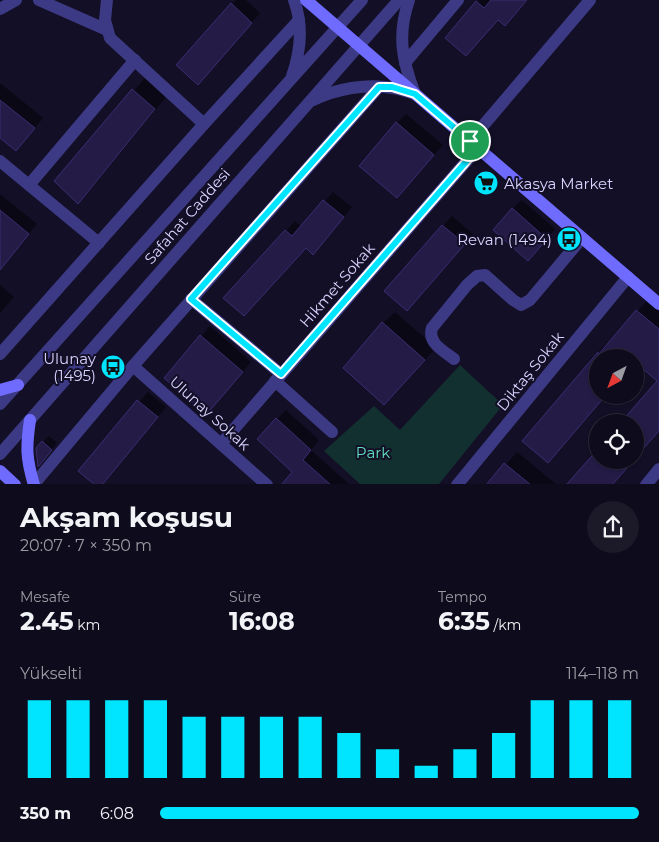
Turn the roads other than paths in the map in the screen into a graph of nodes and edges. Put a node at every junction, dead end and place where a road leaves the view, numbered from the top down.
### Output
1 (16, 0) edge
2 (38, 0) edge
3 (107, 0) edge
4 (294, 0) edge
5 (306, 0) edge
6 (362, 0) edge
7 (399, 0) edge
8 (409, 0) edge
9 (458, 0) edge
10 (590, 0) edge
11 (0, 9) edge
12 (299, 20) junction
13 (338, 27) junction
14 (108, 30) junction
15 (359, 46) junction
16 (135, 60) junction
17 (405, 63) junction
18 (289, 82) junction
19 (379, 87) junction
20 (415, 94) junction
21 (309, 102) junction
22 (204, 124) junction
23 (474, 145) junction
24 (0, 161) edge
25 (29, 185) junction
26 (582, 238) junction
27 (98, 243) junction
28 (628, 277) junction
29 (191, 299) junction
30 (659, 304) edge
31 (0, 354) edge
32 (454, 359) dead end
33 (133, 366) junction
34 (278, 377) junction
35 (18, 385) junction
36 (0, 390) edge
37 (0, 404) edge
38 (30, 420) junction
39 (332, 432) dead end
40 (221, 444) junction
41 (0, 454) edge
42 (659, 469) edge
43 (0, 471) edge
44 (650, 483) edge
45 (15, 484) edge
46 (34, 484) edge
47 (267, 484) edge
48 (458, 484) edge

1 - 11 street
2 - 14 street
3 - 14 street
4 - 12 street
5 - 13 street
6 - 13 street, Safahat Caddesi
7 - 15 street, Safahat Caddesi
8 - 17 street
9 - 17 street
10 - 23 street, Hikmet Sokak
12 - 18 street
12 - 22 street
13 - 15 street
13 - 18 street, Safahat Caddesi
14 - 16 street
15 - 20 street
15 - 21 street, Safahat Caddesi
16 - 22 street
16 - 25 street
17 - 20 street
18 - 35 street, Safahat Caddesi
19 - 20 street
19 - 21 street
19 - 29 street
20 - 23 street
21 - 38 street, Safahat Caddesi
22 - 27 street
23 - 26 street
23 - 34 street, Hikmet Sokak
24 - 25 street
25 - 27 street
26 - 28 street
26 - 32 street
27 - 31 street
28 - 30 street
28 - 48 street, Diktaş Sokak
29 - 33 street
29 - 34 street
33 - 40 street, Ulunay Sokak
33 - 46 street
34 - 39 street
34 - 40 street, Hikmet Sokak
35 - 36 street
35 - 37 street, Safahat Caddesi
38 - 41 street, Safahat Caddesi
38 - 46 street
40 - 47 street, Ulunay Sokak
42 - 44 street
43 - 45 street

